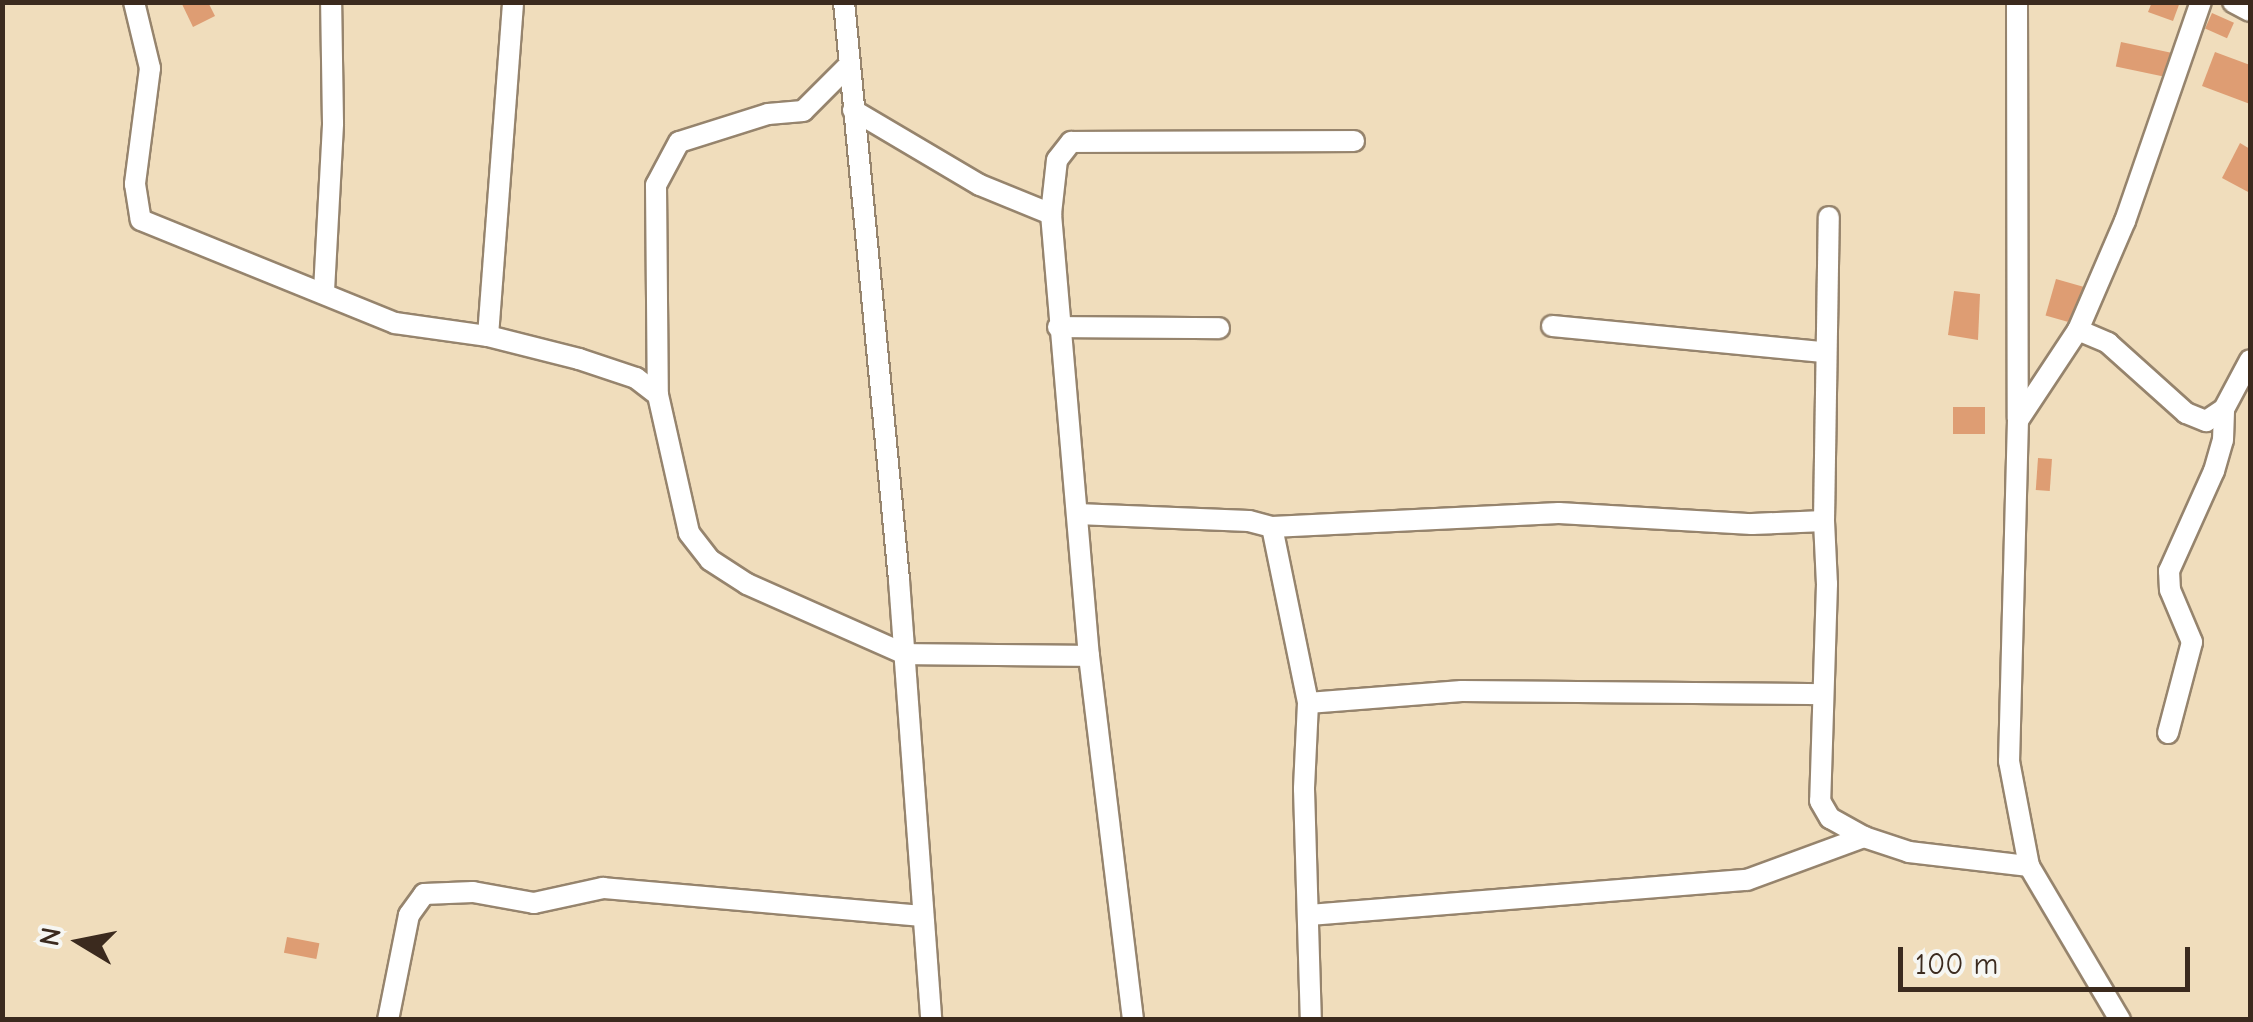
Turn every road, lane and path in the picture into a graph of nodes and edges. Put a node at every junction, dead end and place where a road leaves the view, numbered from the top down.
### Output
1 (134, 2) edge
2 (331, 2) edge
3 (512, 2) edge
4 (844, 2) edge
5 (2017, 2) edge
6 (2201, 2) edge
7 (2233, 2) edge
8 (2250, 11) edge
9 (847, 67) junction
10 (853, 110) junction
11 (1354, 142) dead end
12 (1051, 214) junction
13 (1829, 217) dead end
14 (324, 291) junction
15 (1058, 326) junction
16 (1552, 326) dead end
17 (1219, 328) dead end
18 (2078, 330) junction
19 (488, 336) junction
20 (1824, 352) junction
21 (2250, 360) edge
22 (658, 396) junction
23 (2224, 409) junction
24 (2018, 419) junction
25 (1077, 514) junction
26 (1824, 521) junction
27 (1272, 527) junction
28 (906, 654) junction
29 (1089, 656) junction
30 (1823, 694) junction
31 (1308, 703) junction
32 (2168, 733) dead end
33 (1864, 837) junction
34 (2028, 866) junction
35 (1310, 914) junction
36 (921, 916) junction
37 (388, 1020) edge
38 (931, 1020) edge
39 (1133, 1020) edge
40 (1312, 1020) edge
41 (2120, 1020) edge

1 - 14 street
2 - 14 street
3 - 19 street
4 - 9 street
5 - 24 street
6 - 18 street
7 - 8 street
9 - 10 street
9 - 22 street
10 - 12 street
10 - 28 street
11 - 12 street
12 - 15 street
13 - 20 street
14 - 19 street
15 - 17 street
15 - 25 street
16 - 20 street
18 - 23 street
18 - 24 street
19 - 22 street
20 - 26 street
21 - 23 street
22 - 28 street
23 - 32 street
24 - 34 street
25 - 27 street
25 - 29 street
26 - 27 street
26 - 30 street
27 - 31 street
28 - 29 street
28 - 36 street
29 - 39 street
30 - 31 street
30 - 33 street
31 - 35 street
33 - 34 street
33 - 35 street
34 - 41 street
35 - 40 street
36 - 37 street
36 - 38 street

